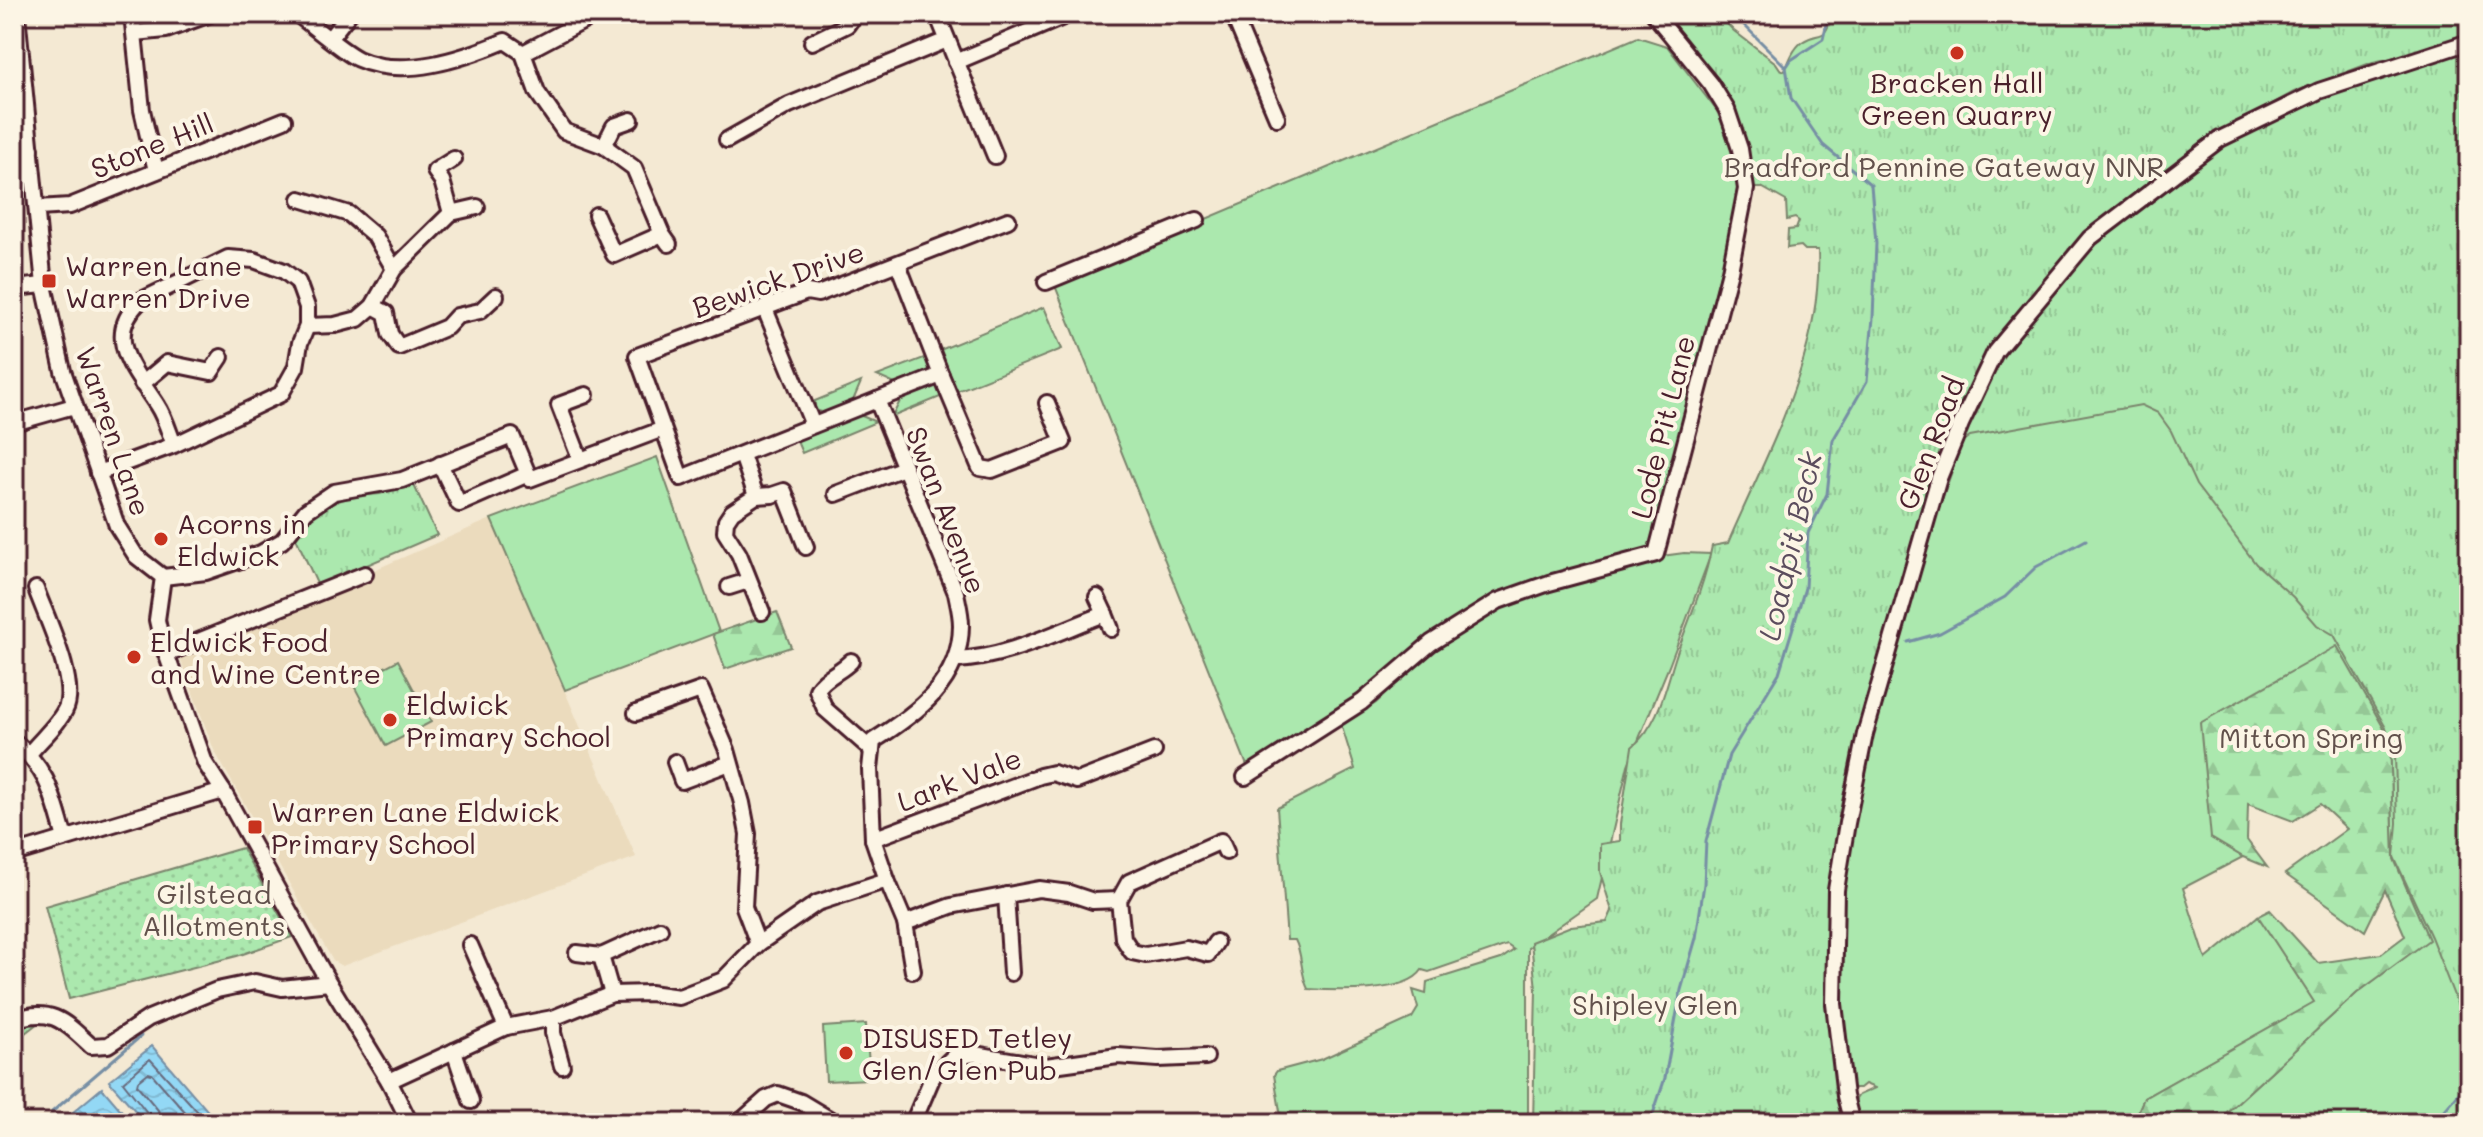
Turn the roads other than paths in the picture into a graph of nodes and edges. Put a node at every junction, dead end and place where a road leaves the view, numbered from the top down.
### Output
1 (17, 14) edge
2 (132, 14) edge
3 (210, 14) edge
4 (297, 14) edge
5 (349, 14) edge
6 (597, 14) edge
7 (855, 14) edge
8 (937, 14) edge
9 (1070, 14) edge
10 (1233, 14) edge
11 (1654, 14) edge
12 (135, 33) junction
13 (330, 38) junction
14 (947, 40) junction
15 (812, 42) dead end
16 (2469, 42) edge
17 (523, 53) junction
18 (956, 62) junction
19 (1277, 118) dead end
20 (284, 120) dead end
21 (631, 120) dead end
22 (727, 140) dead end
23 (604, 146) junction
24 (31, 149) junction
25 (14, 151) edge
26 (995, 156) dead end
27 (454, 159) dead end
28 (156, 171) junction
29 (300, 199) dead end
30 (477, 207) dead end
31 (38, 208) junction
32 (451, 213) junction
33 (596, 215) dead end
34 (1008, 220) dead end
35 (1197, 220) dead end
36 (898, 264) junction
37 (394, 269) junction
38 (1046, 282) dead end
39 (44, 285) junction
40 (14, 288) edge
41 (496, 296) dead end
42 (373, 306) junction
43 (765, 309) junction
44 (307, 326) junction
45 (221, 357) dead end
46 (941, 375) junction
47 (142, 384) junction
48 (586, 395) dead end
49 (877, 400) junction
50 (1047, 403) dead end
51 (74, 406) junction
52 (14, 423) edge
53 (813, 425) junction
54 (663, 429) junction
55 (174, 445) junction
56 (742, 455) junction
57 (580, 459) junction
58 (440, 464) junction
59 (904, 468) junction
60 (98, 473) junction
61 (528, 474) junction
62 (836, 494) dead end
63 (756, 496) junction
64 (806, 547) dead end
65 (365, 574) dead end
66 (163, 577) junction
67 (748, 581) junction
68 (729, 587) dead end
69 (36, 589) dead end
70 (1097, 597) dead end
71 (762, 612) dead end
72 (1105, 614) junction
73 (1111, 629) dead end
74 (166, 654) junction
75 (955, 660) junction
76 (851, 661) dead end
77 (636, 713) dead end
78 (14, 741) edge
79 (872, 750) junction
80 (1154, 751) dead end
81 (29, 754) junction
82 (675, 762) dead end
83 (730, 763) junction
84 (1245, 777) dead end
85 (223, 791) junction
86 (65, 838) junction
87 (873, 839) junction
88 (1226, 852) dead end
89 (14, 854) edge
90 (887, 880) junction
91 (1006, 895) junction
92 (1119, 900) junction
93 (905, 923) junction
94 (660, 929) dead end
95 (758, 944) junction
96 (470, 945) dead end
97 (1214, 952) dead end
98 (577, 953) dead end
99 (601, 956) junction
100 (913, 971) dead end
101 (1011, 973) dead end
102 (329, 983) junction
103 (612, 994) junction
104 (553, 1018) junction
105 (14, 1020) edge
106 (506, 1027) junction
107 (454, 1051) junction
108 (1206, 1057) dead end
109 (562, 1066) dead end
110 (389, 1081) junction
111 (471, 1101) dead end
112 (410, 1123) edge
113 (739, 1123) edge
114 (836, 1123) edge
115 (913, 1123) edge
116 (1852, 1123) edge

1 - 24 street, Warren Lane
2 - 12 street
3 - 12 street
4 - 13 street
5 - 13 street
6 - 17 street
7 - 15 street
8 - 14 street
9 - 18 street
10 - 19 street
11 - 84 street, Lode Pit Lane
12 - 28 street
13 - 17 street
14 - 18 street
14 - 22 street
16 - 116 street, Glen Road
17 - 23 street
18 - 26 street
20 - 28 street, Stone Hill
21 - 23 street
23 - 33 street
24 - 25 street
24 - 31 street, Warren Lane
27 - 32 street
28 - 31 street, Stone Hill
29 - 37 street
30 - 32 street
31 - 39 street, Warren Lane
32 - 37 street
34 - 36 street, Bewick Drive
35 - 38 street
36 - 43 street, Bewick Drive
36 - 46 street
37 - 42 street
39 - 40 street
39 - 51 street, Warren Lane
41 - 42 street
42 - 44 street
43 - 53 street
43 - 54 street, Bewick Drive
44 - 47 street
44 - 55 street
45 - 47 street
46 - 49 street
46 - 50 street
47 - 55 street
48 - 57 street
49 - 53 street, Swan Avenue
49 - 59 street, Swan Avenue
51 - 52 street
51 - 60 street, Warren Lane
53 - 56 street, Swan Avenue
54 - 56 street, Swan Avenue
54 - 57 street
55 - 60 street
56 - 63 street
57 - 61 street
58 - 61 street
58 - 61 street
58 - 66 street
59 - 62 street
59 - 75 street, Swan Avenue
60 - 66 street, Warren Lane
63 - 64 street
63 - 67 street
65 - 74 street
66 - 74 street
67 - 68 street
67 - 71 street
69 - 81 street
70 - 72 street
72 - 73 street
72 - 75 street
74 - 85 street
75 - 79 street, Swan Avenue
76 - 79 street
77 - 83 street
78 - 81 street
79 - 87 street
80 - 87 street, Lark Vale
81 - 86 street
82 - 83 street
83 - 95 street
85 - 86 street
85 - 102 street
86 - 89 street
87 - 90 street
88 - 92 street
90 - 93 street
90 - 95 street
91 - 92 street
91 - 93 street
91 - 101 street
92 - 97 street
93 - 100 street
94 - 99 street
95 - 103 street
96 - 106 street
98 - 99 street
99 - 103 street
102 - 105 street
102 - 110 street
103 - 104 street
104 - 106 street
104 - 109 street
106 - 107 street
107 - 110 street
107 - 111 street
108 - 115 street
110 - 112 street
113 - 114 street

